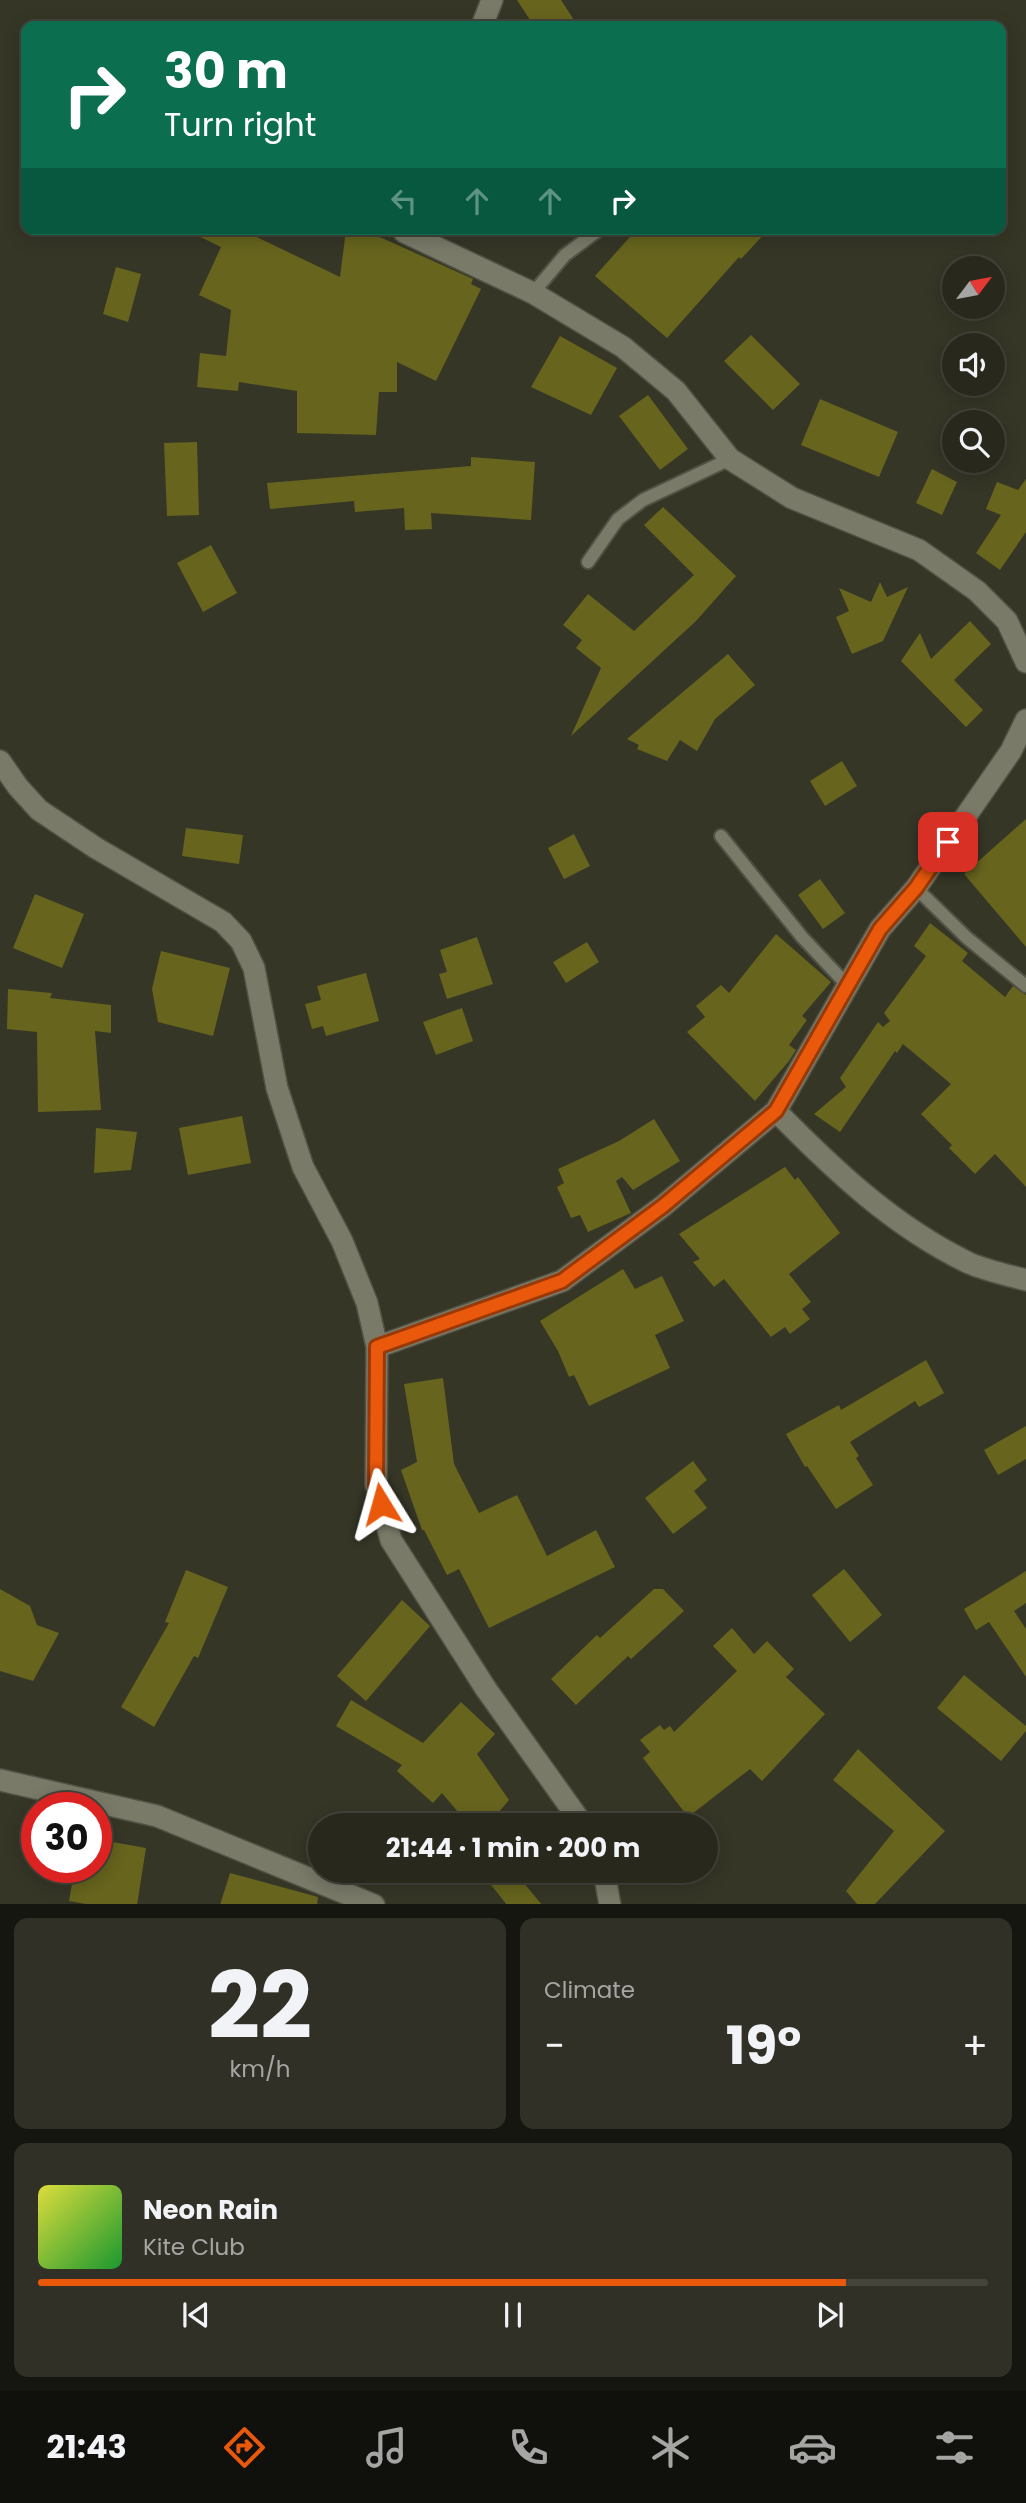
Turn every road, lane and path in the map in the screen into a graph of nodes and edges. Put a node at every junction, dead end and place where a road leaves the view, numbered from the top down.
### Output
1 (492, 0) edge
2 (484, 21) edge
3 (410, 235) edge
4 (592, 235) edge
5 (533, 293) junction
6 (730, 459) junction
7 (588, 562) dead end
8 (1026, 662) edge
9 (1026, 720) edge
10 (0, 761) edge
11 (721, 836) dead end
12 (916, 888) junction
13 (848, 986) junction
14 (1026, 986) edge
15 (776, 1111) junction
16 (1026, 1280) edge
17 (377, 1347) junction
18 (0, 1780) edge
19 (574, 1813) edge
20 (606, 1883) edge
21 (372, 1904) edge
22 (610, 1904) edge

1 - 2 street
3 - 5 street
4 - 5 lane
5 - 6 street
6 - 7 lane
6 - 8 street
9 - 12 street
10 - 17 street
11 - 13 lane
12 - 13 street
12 - 14 lane
13 - 15 street
15 - 16 street
15 - 17 street
17 - 19 street
18 - 21 street
20 - 22 street

